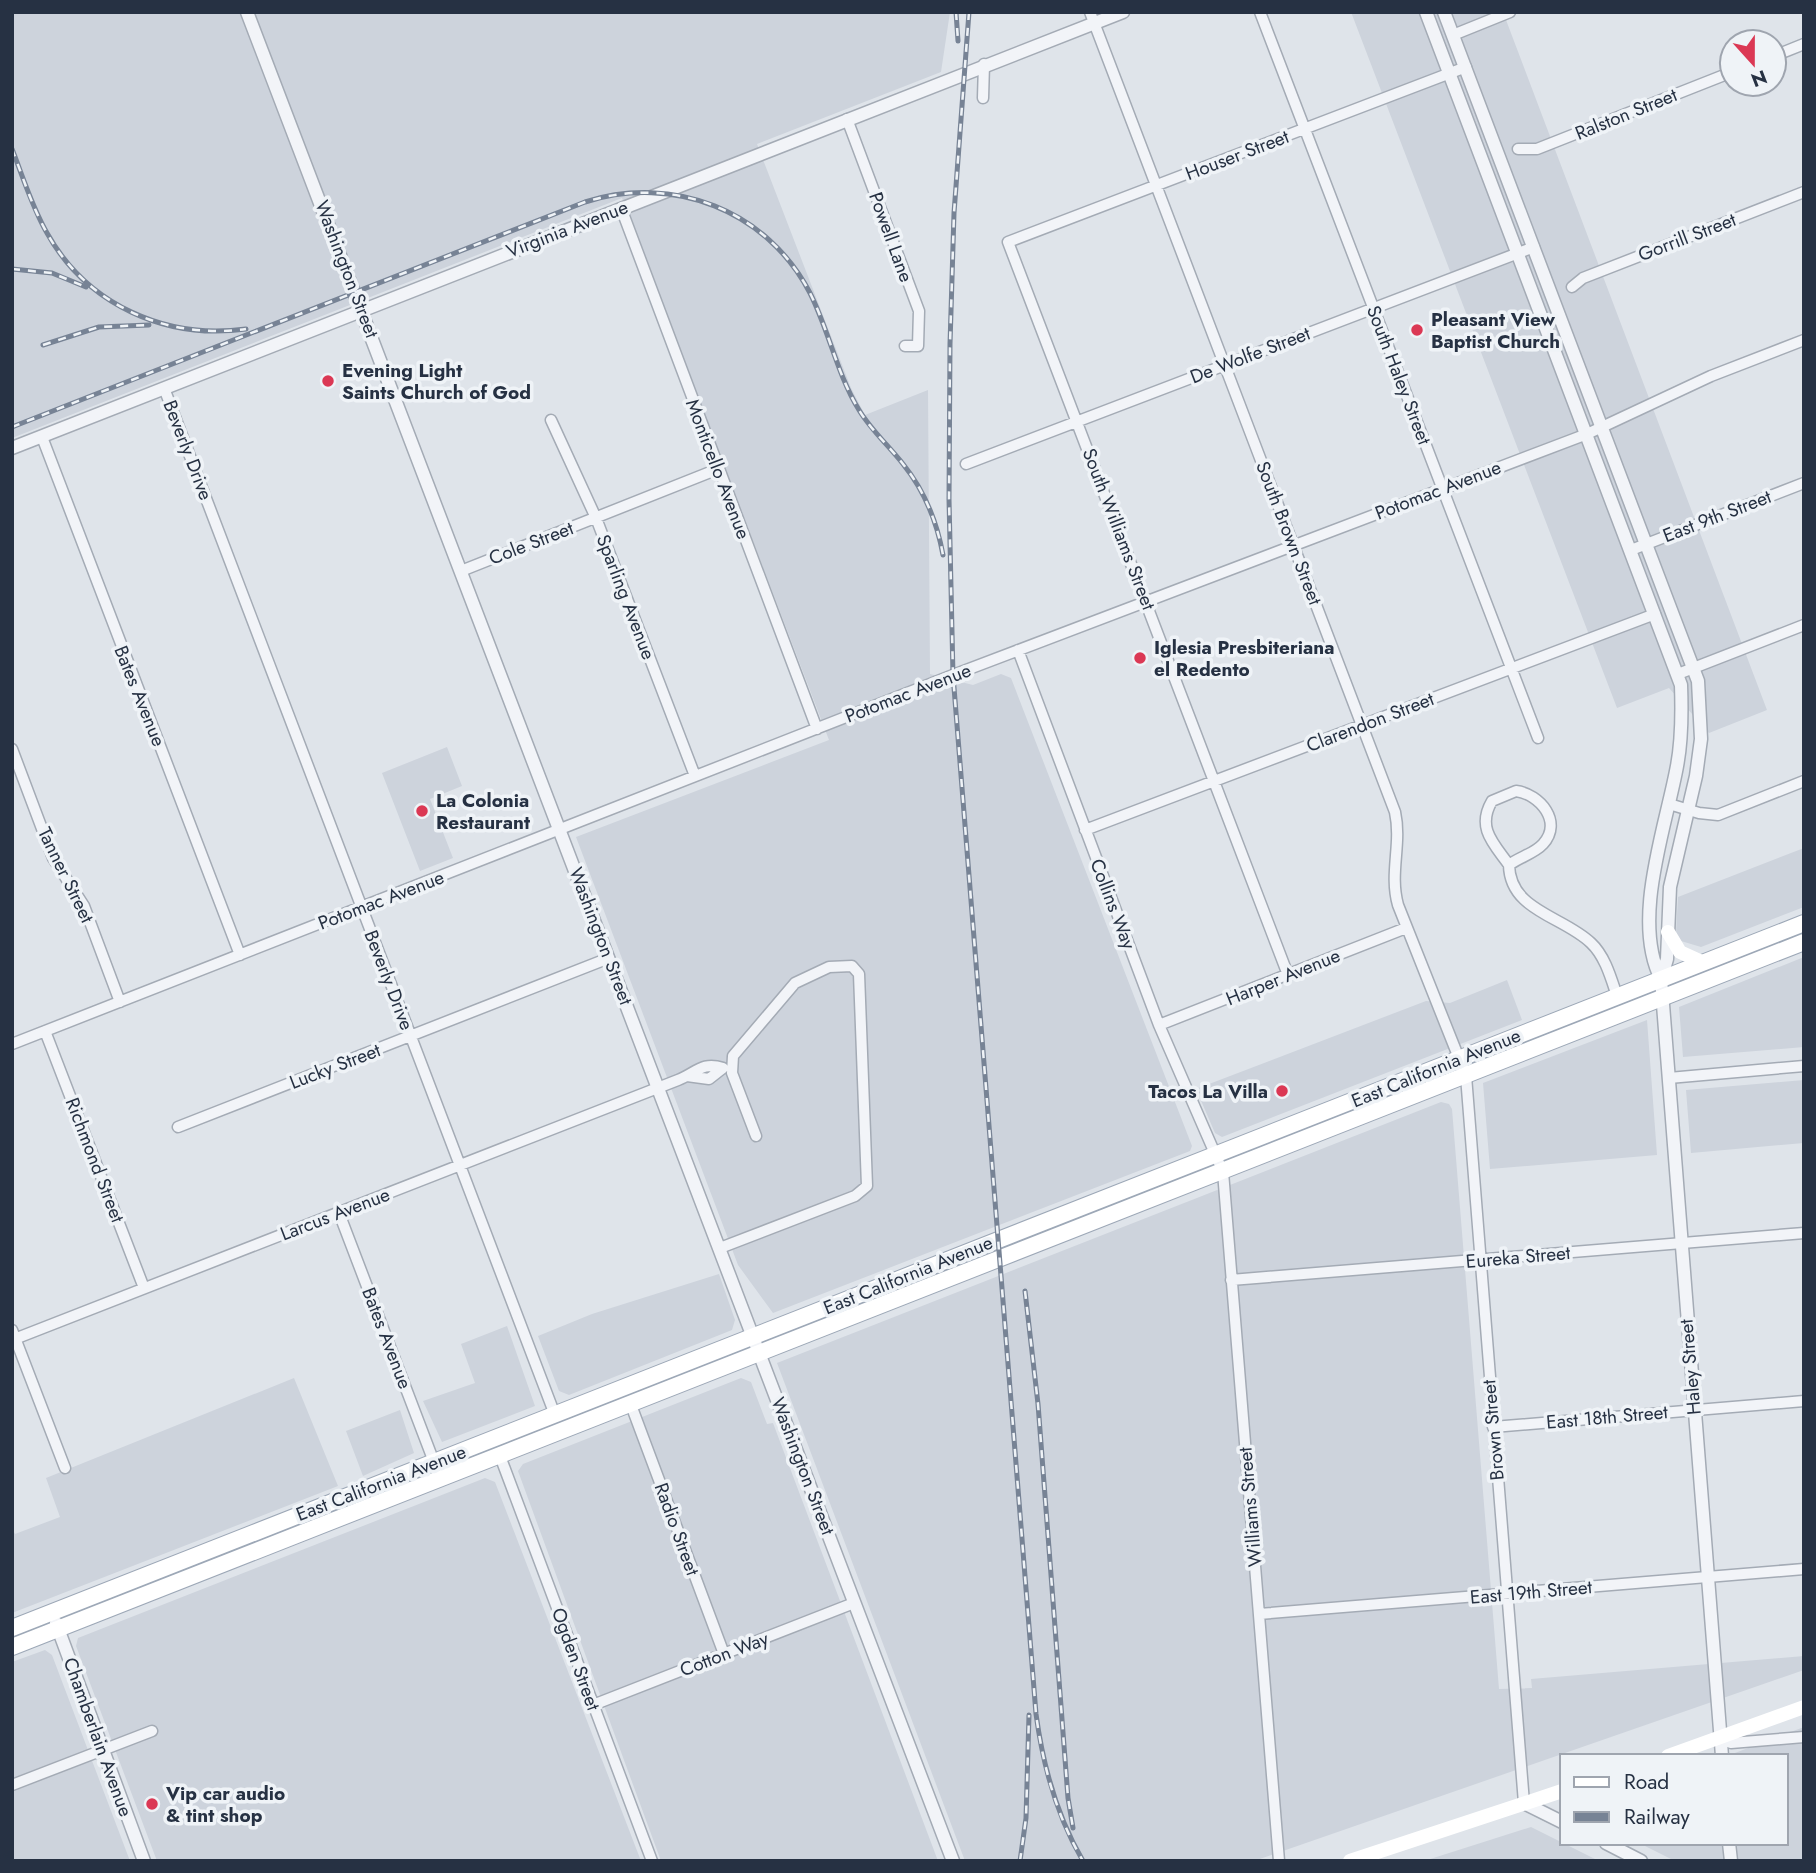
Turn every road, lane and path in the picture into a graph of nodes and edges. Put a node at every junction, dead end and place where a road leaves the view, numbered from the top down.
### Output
1 (247, 12) edge
2 (1123, 12) edge
3 (1260, 12) edge
4 (1426, 12) edge
5 (1444, 12) edge
6 (1510, 12) edge
7 (1092, 18) edge
8 (1453, 35) junction
9 (984, 64) junction
10 (1465, 67) junction
11 (1449, 74) junction
12 (1718, 78) edge
13 (983, 98) dead end
14 (848, 119) junction
15 (1305, 128) junction
16 (1518, 149) dead end
17 (1156, 185) junction
18 (1804, 192) edge
19 (621, 208) junction
20 (1008, 242) joint
21 (1534, 247) junction
22 (1518, 254) junction
23 (1572, 288) dead end
24 (1374, 308) junction
25 (363, 309) junction
26 (1804, 340) edge
27 (905, 346) dead end
28 (1225, 365) junction
29 (164, 388) junction
30 (551, 420) dead end
31 (1076, 422) junction
32 (1602, 426) junction
33 (1587, 434) junction
34 (42, 436) junction
35 (12, 448) edge
36 (966, 464) dead end
37 (718, 470) junction
38 (1804, 483) edge
39 (1442, 488) junction
40 (596, 517) junction
41 (1646, 544) junction
42 (1294, 545) junction
43 (1631, 550) junction
44 (461, 571) junction
45 (1147, 601) junction
46 (1655, 614) junction
47 (1804, 625) edge
48 (1018, 650) junction
49 (1511, 668) junction
50 (1693, 669) junction
51 (1678, 674) junction
52 (1363, 725) junction
53 (817, 729) junction
54 (1538, 738) dead end
55 (12, 749) edge
56 (695, 776) junction
57 (1214, 781) junction
58 (1804, 781) edge
59 (1669, 804) junction
60 (1686, 809) junction
61 (560, 830) junction
62 (1085, 831) junction
63 (1509, 865) junction
64 (361, 907) junction
65 (1804, 923) edge
66 (1406, 928) junction
67 (1668, 932) junction
68 (1804, 942) edge
69 (240, 955) junction
70 (609, 958) junction
71 (1702, 962) junction
72 (1288, 975) junction
73 (1661, 979) junction
74 (1617, 996) junction
75 (1663, 999) junction
76 (120, 1002) junction
77 (1159, 1026) junction
78 (45, 1031) junction
79 (411, 1036) junction
80 (12, 1044) edge
81 (1458, 1059) junction
82 (1804, 1066) edge
83 (727, 1067) junction
84 (1466, 1076) junction
85 (1669, 1079) junction
86 (659, 1087) junction
87 (178, 1127) dead end
88 (756, 1136) dead end
89 (1215, 1155) junction
90 (460, 1165) junction
91 (1223, 1172) junction
92 (339, 1213) junction
93 (1804, 1233) edge
94 (1679, 1244) junction
95 (720, 1248) junction
96 (1479, 1260) junction
97 (1231, 1280) junction
98 (144, 1288) junction
99 (13, 1336) edge
100 (754, 1337) junction
101 (761, 1354) junction
102 (1804, 1401) edge
103 (631, 1405) junction
104 (1693, 1410) junction
105 (555, 1415) junction
106 (1493, 1427) junction
107 (500, 1456) junction
108 (434, 1462) junction
109 (65, 1468) dead end
110 (365, 1489) junction
111 (366, 1508) junction
112 (298, 1535) junction
113 (1804, 1569) edge
114 (1707, 1577) junction
115 (1507, 1594) junction
116 (854, 1603) junction
117 (52, 1613) junction
118 (1259, 1614) junction
119 (12, 1628) edge
120 (58, 1629) junction
121 (12, 1647) edge
122 (724, 1654) junction
123 (593, 1705) junction
124 (1804, 1707) edge
125 (152, 1731) dead end
126 (1804, 1737) edge
127 (1720, 1739) junction
128 (102, 1750) junction
129 (1674, 1754) edge
130 (1722, 1754) edge
131 (12, 1785) edge
132 (1560, 1792) edge
133 (1524, 1803) junction
134 (1560, 1821) edge
135 (1610, 1845) edge
136 (144, 1861) edge
137 (652, 1861) edge
138 (953, 1861) edge
139 (1279, 1861) edge
140 (1350, 1861) edge
141 (1641, 1861) edge

1 - 25 street, Washington Street
2 - 7 street, Virginia Avenue
3 - 15 street, South Haley Street
4 - 11 street
5 - 8 street
6 - 8 street
7 - 9 street, Virginia Avenue
7 - 17 street, South Brown Street
8 - 10 street
9 - 13 street
9 - 14 street, Virginia Avenue
10 - 11 street, Houser Street
10 - 21 street
11 - 15 street, Houser Street
11 - 22 street
12 - 16 street, Ralston Street
14 - 19 street, Virginia Avenue
14 - 27 street, Powell Lane
15 - 17 street, Houser Street
15 - 24 street, South Haley Street
17 - 20 street, Houser Street
17 - 28 street, South Brown Street
18 - 23 street, Gorrill Street
19 - 25 street, Virginia Avenue
19 - 37 street, Monticello Avenue
20 - 31 street, South Williams Street
21 - 22 street, De Wolfe Street
21 - 32 street
22 - 24 street, De Wolfe Street
22 - 33 street
24 - 28 street, De Wolfe Street
24 - 39 street, South Haley Street
25 - 29 street, Virginia Avenue
25 - 44 street, Washington Street
26 - 32 street, Potomac Avenue
28 - 31 street, De Wolfe Street
28 - 42 street, South Brown Street
29 - 34 street, Virginia Avenue
29 - 64 street, Beverly Drive
30 - 40 street, Sparling Avenue
31 - 36 street, De Wolfe Street
31 - 45 street, South Williams Street
32 - 33 street, Potomac Avenue
32 - 41 street
33 - 39 street, Potomac Avenue
33 - 43 street
34 - 35 street, Virginia Avenue
34 - 69 street, Bates Avenue
37 - 40 street, Cole Street
37 - 53 street, Monticello Avenue
38 - 41 street, East 9th Street
39 - 42 street, Potomac Avenue
39 - 49 street, South Haley Street
40 - 44 street, Cole Street
40 - 56 street, Sparling Avenue
41 - 43 street, East 9th Street
41 - 50 street
42 - 45 street, Potomac Avenue
42 - 52 street, South Brown Street
43 - 46 street
44 - 61 street, Washington Street
45 - 48 street, Potomac Avenue
45 - 57 street, South Williams Street
46 - 49 street, Clarendon Street
46 - 51 street
47 - 50 street
48 - 53 street, Potomac Avenue
48 - 62 street, Collins Way
49 - 52 street, Clarendon Street
49 - 54 street, South Haley Street
50 - 51 street
50 - 60 street
51 - 59 street
52 - 57 street, Clarendon Street
52 - 66 street, South Brown Street
53 - 56 street, Potomac Avenue
55 - 76 street, Tanner Street
56 - 61 street, Potomac Avenue
57 - 62 street, Clarendon Street
57 - 72 street, South Williams Street
58 - 60 street
59 - 60 street
59 - 73 street
60 - 67 street
61 - 64 street, Potomac Avenue
61 - 70 street, Washington Street
62 - 77 street, Collins Way
63 - 63 street
63 - 74 street
64 - 69 street, Potomac Avenue
64 - 79 street, Beverly Drive
65 - 71 main road, East California Avenue
66 - 72 street, Harper Avenue
66 - 81 street, South Brown Street
67 - 71 main road
67 - 73 street
68 - 75 main road, East California Avenue
69 - 76 street, Potomac Avenue
70 - 79 street, Lucky Street
70 - 86 street, Washington Street
71 - 73 main road, East California Avenue
72 - 77 street, Harper Avenue
73 - 74 main road, East California Avenue
73 - 75 street, Haley Street
74 - 81 main road, East California Avenue
75 - 84 main road, East California Avenue
75 - 85 street, Haley Street
76 - 78 street, Potomac Avenue
77 - 89 street, Collins Way
78 - 80 street, Potomac Avenue
78 - 98 street, Richmond Street
79 - 87 street, Lucky Street
79 - 90 street, Beverly Drive
81 - 84 street, Brown Street
81 - 89 main road, East California Avenue
82 - 85 street
83 - 86 street, Larcus Avenue
83 - 88 street
83 - 95 street
84 - 91 main road, East California Avenue
84 - 96 street, Brown Street
85 - 94 street, Haley Street
86 - 90 street, Larcus Avenue
86 - 95 street, Washington Street
89 - 91 street, Williams Street
89 - 100 main road, East California Avenue
90 - 92 street, Larcus Avenue
90 - 105 street, Beverly Drive
91 - 97 street, Williams Street
91 - 101 main road, East California Avenue
92 - 98 street, Larcus Avenue
92 - 108 street, Bates Avenue
93 - 94 street, Eureka Street
94 - 96 street, Eureka Street
94 - 104 street, Haley Street
95 - 100 street, Washington Street
96 - 97 street, Eureka Street
96 - 106 street, Brown Street
97 - 118 street, Williams Street
98 - 99 street, Larcus Avenue
99 - 109 street
100 - 101 street, Washington Street
100 - 105 main road, East California Avenue
101 - 103 main road, East California Avenue
101 - 116 street, Washington Street
102 - 104 street, East 18th Street
103 - 107 main road, East California Avenue
103 - 122 street, Radio Street
104 - 106 street, East 18th Street
104 - 114 street, Haley Street
105 - 108 main road, East California Avenue
106 - 115 street, Brown Street
107 - 111 main road, East California Avenue
107 - 123 street, Ogden Street
108 - 110 main road, East California Avenue
108 - 111 main road
110 - 112 main road
110 - 117 main road, East California Avenue
111 - 112 main road, East California Avenue
112 - 120 main road, East California Avenue
113 - 114 street, East 19th Street
114 - 115 street, East 19th Street
114 - 127 street, Haley Street
115 - 118 street, East 19th Street
115 - 133 street, Brown Street
116 - 122 street, Cotton Way
116 - 138 street, Washington Street
117 - 119 main road, East California Avenue
117 - 120 street, Chamberlain Avenue
118 - 139 street, Williams Street
120 - 121 main road, East California Avenue
120 - 128 street, Chamberlain Avenue
122 - 123 street, Cotton Way
123 - 137 street, Ogden Street
124 - 127 main road
125 - 128 street
126 - 127 street
127 - 129 main road
127 - 130 street, Haley Street
128 - 131 street
128 - 136 street, Chamberlain Avenue
132 - 133 main road
133 - 134 street
133 - 140 main road
135 - 141 street

